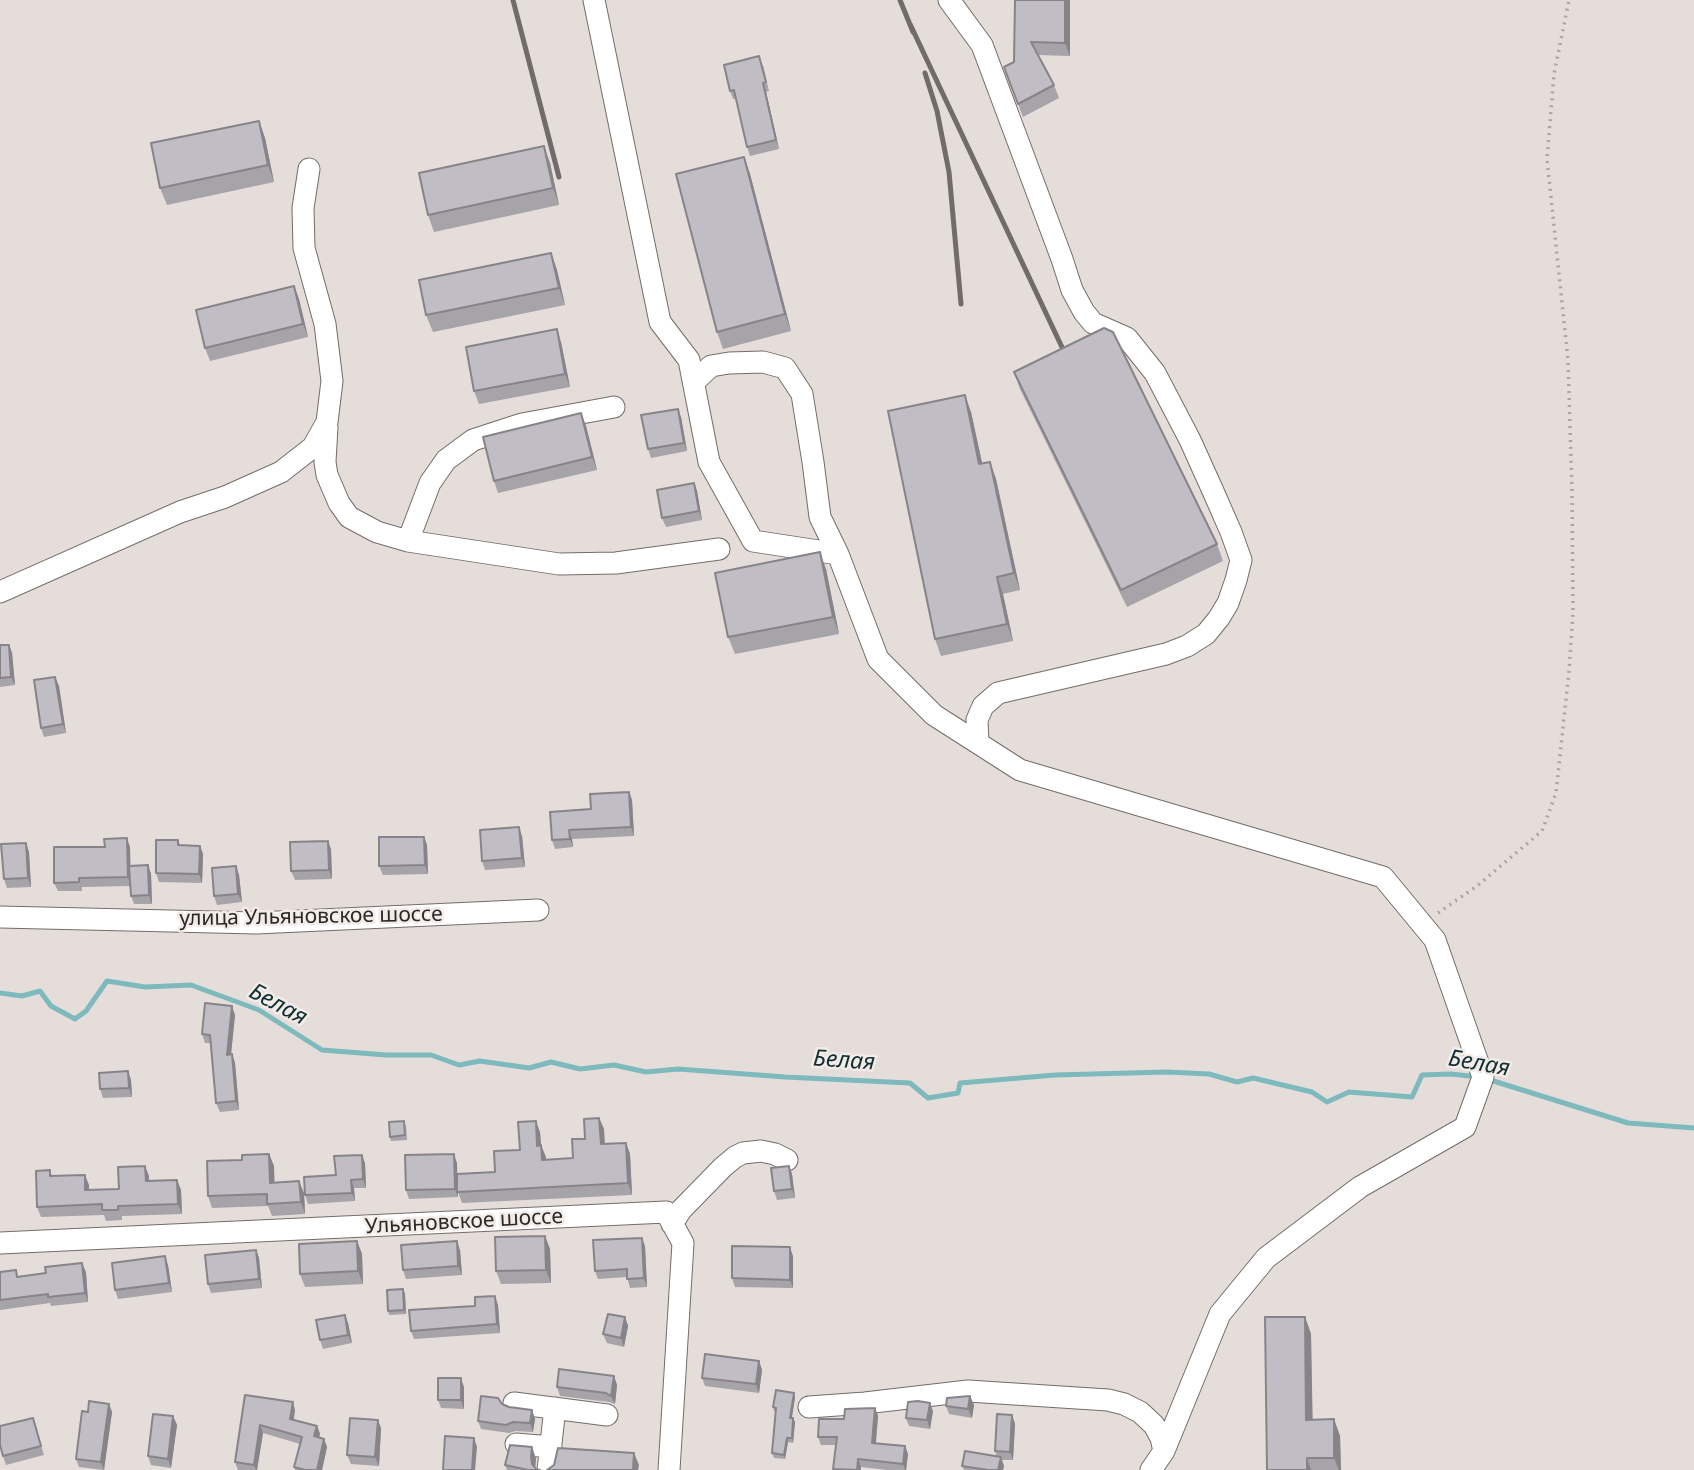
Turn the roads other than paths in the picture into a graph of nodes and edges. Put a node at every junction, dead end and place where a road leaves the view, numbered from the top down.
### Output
1 (594, 0) edge
2 (949, 0) edge
3 (309, 169) dead end
4 (694, 382) junction
5 (614, 407) dead end
6 (327, 422) junction
7 (408, 541) junction
8 (719, 549) dead end
9 (838, 554) junction
10 (0, 592) edge
11 (978, 743) junction
12 (538, 910) dead end
13 (0, 917) edge
14 (787, 1160) dead end
15 (672, 1224) junction
16 (0, 1243) edge
17 (514, 1403) dead end
18 (809, 1407) dead end
19 (555, 1408) junction
20 (607, 1415) dead end
21 (516, 1444) edge
22 (551, 1447) junction
23 (1164, 1451) junction
24 (548, 1470) edge
25 (669, 1470) edge
26 (1151, 1470) edge

1 - 4 street
2 - 11 street
3 - 6 street
4 - 9 street
4 - 9 street
5 - 7 street
6 - 7 street
6 - 10 street
7 - 8 street
9 - 11 street
11 - 23 street
12 - 13 street, улица Ульяновское шоссе
14 - 15 street
15 - 16 street, Ульяновское шоссе
15 - 25 street
17 - 19 street
18 - 23 street
19 - 20 street
19 - 22 street
21 - 22 street
22 - 24 street
23 - 26 street

